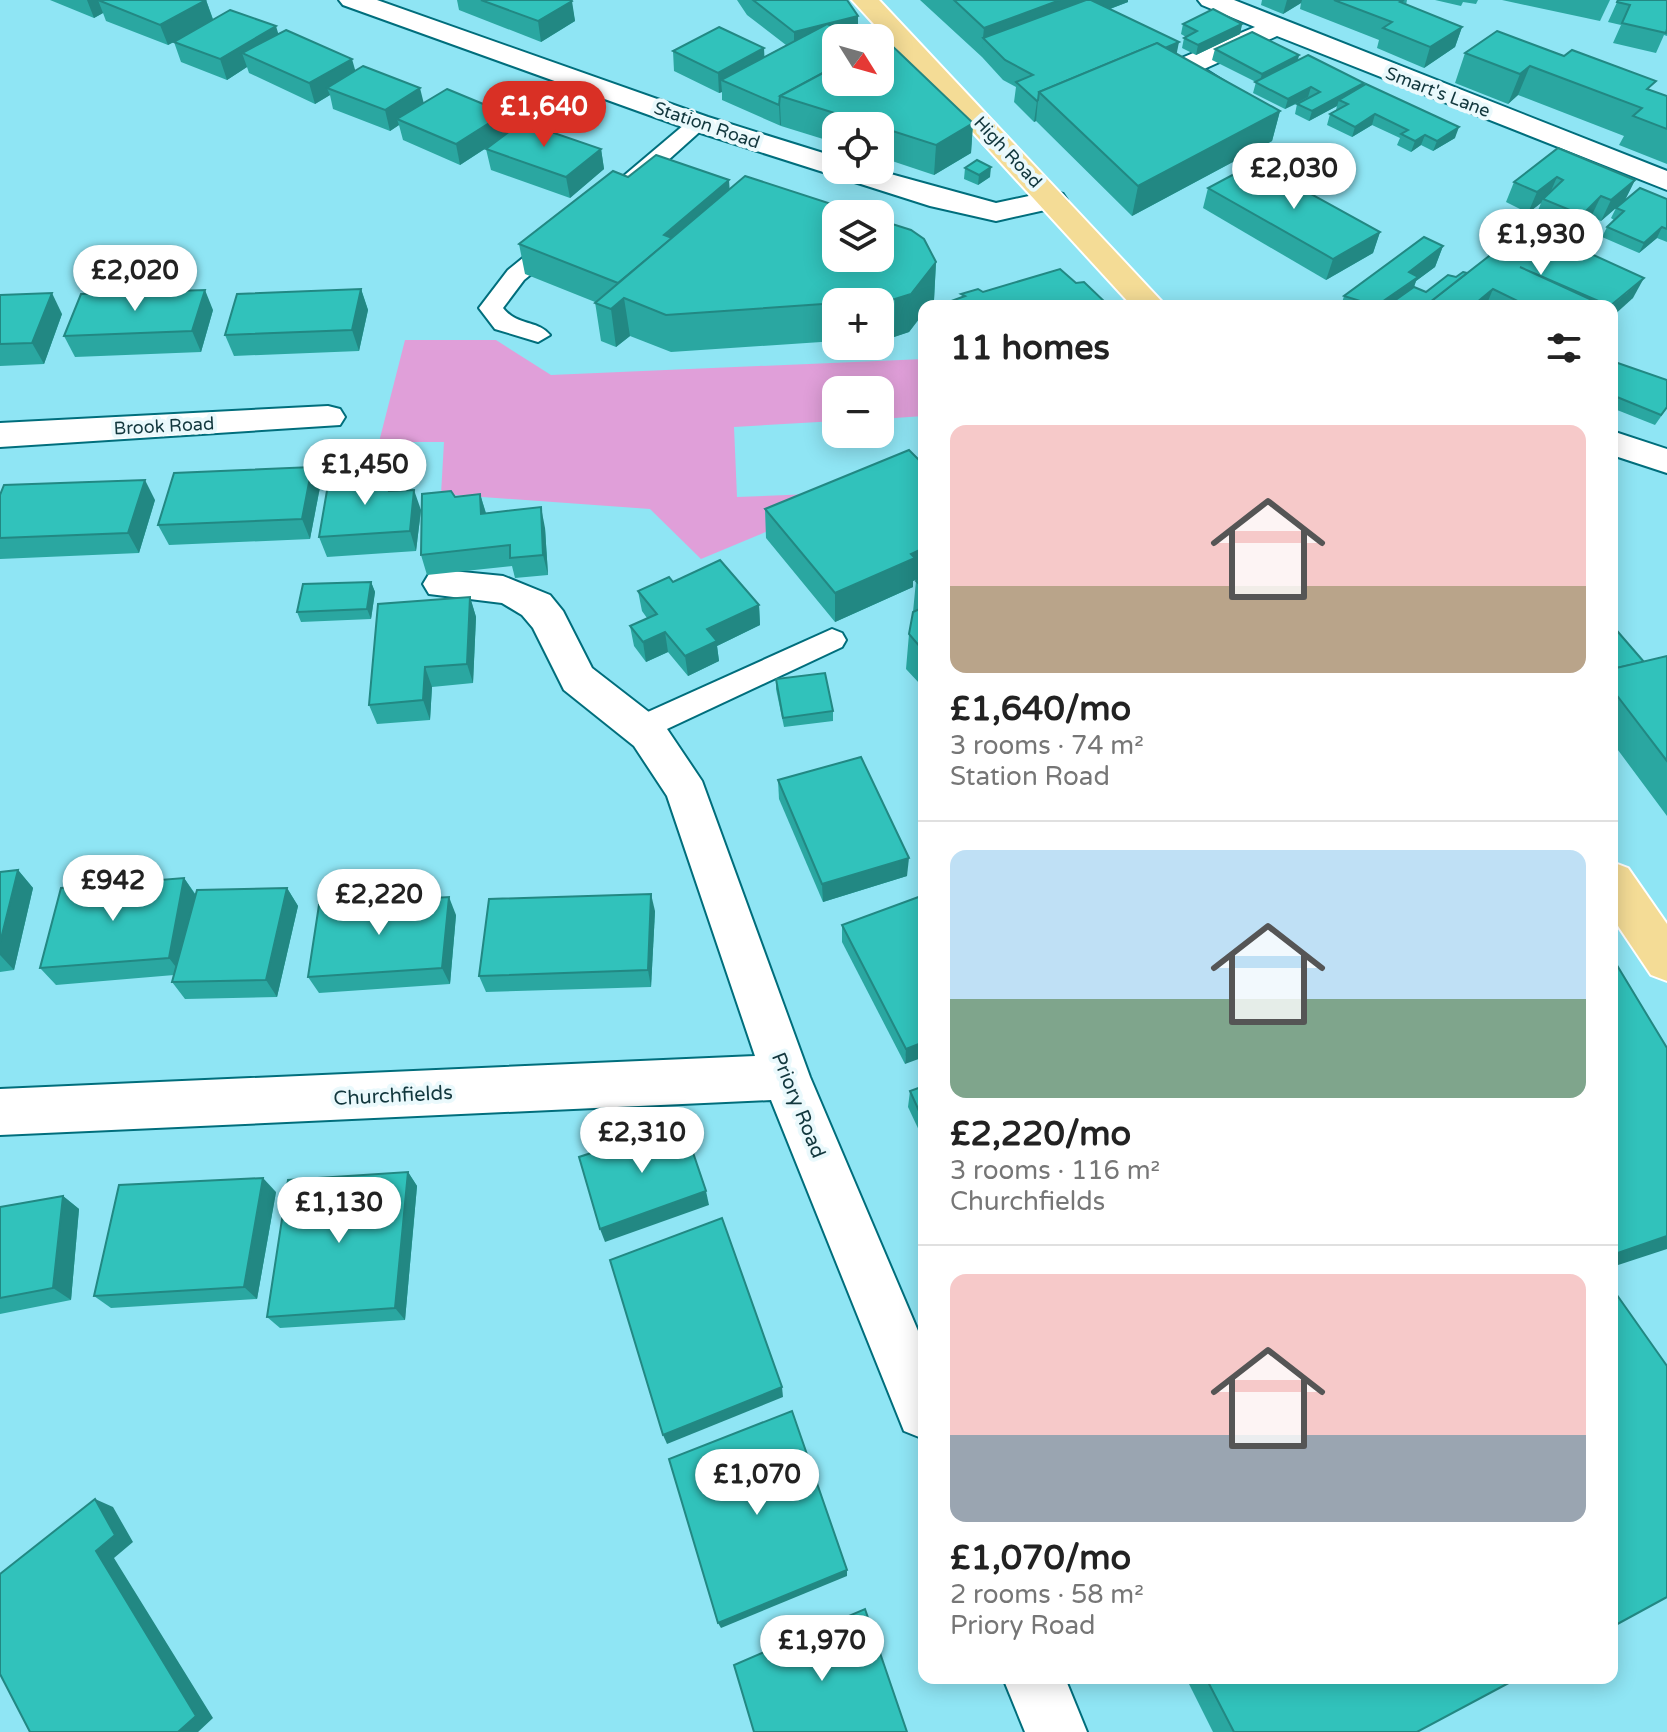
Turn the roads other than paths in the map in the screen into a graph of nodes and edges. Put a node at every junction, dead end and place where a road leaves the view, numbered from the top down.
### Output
1 (352, 0) edge
2 (865, 0) edge
3 (1211, 0) edge
4 (1276, 27) junction
5 (1225, 92) edge
6 (698, 123) junction
7 (822, 163) edge
8 (1667, 181) edge
9 (890, 184) edge
10 (615, 195) edge
11 (1052, 200) junction
12 (578, 225) edge
13 (1144, 300) edge
14 (538, 335) dead end
15 (328, 417) dead end
16 (0, 435) edge
17 (1618, 445) edge
18 (1667, 461) edge
19 (442, 584) edge
20 (832, 640) dead end
21 (641, 728) junction
22 (1618, 890) edge
23 (1667, 961) edge
24 (786, 1077) junction
25 (0, 1112) edge
26 (918, 1396) edge
27 (1036, 1684) edge
28 (1056, 1732) edge

1 - 6 street, Station Road
2 - 11 main road, High Road
3 - 4 street, Smart's Lane
4 - 5 street
4 - 8 street, Smart's Lane
6 - 7 street, Station Road
6 - 10 lane
9 - 11 street
11 - 13 main road, High Road
12 - 14 lane
15 - 16 street, Brook Road
17 - 18 street
19 - 21 street, Priory Road
20 - 21 lane
21 - 24 street, Priory Road
22 - 23 main road
24 - 25 street, Churchfields
24 - 26 street, Priory Road
27 - 28 street

